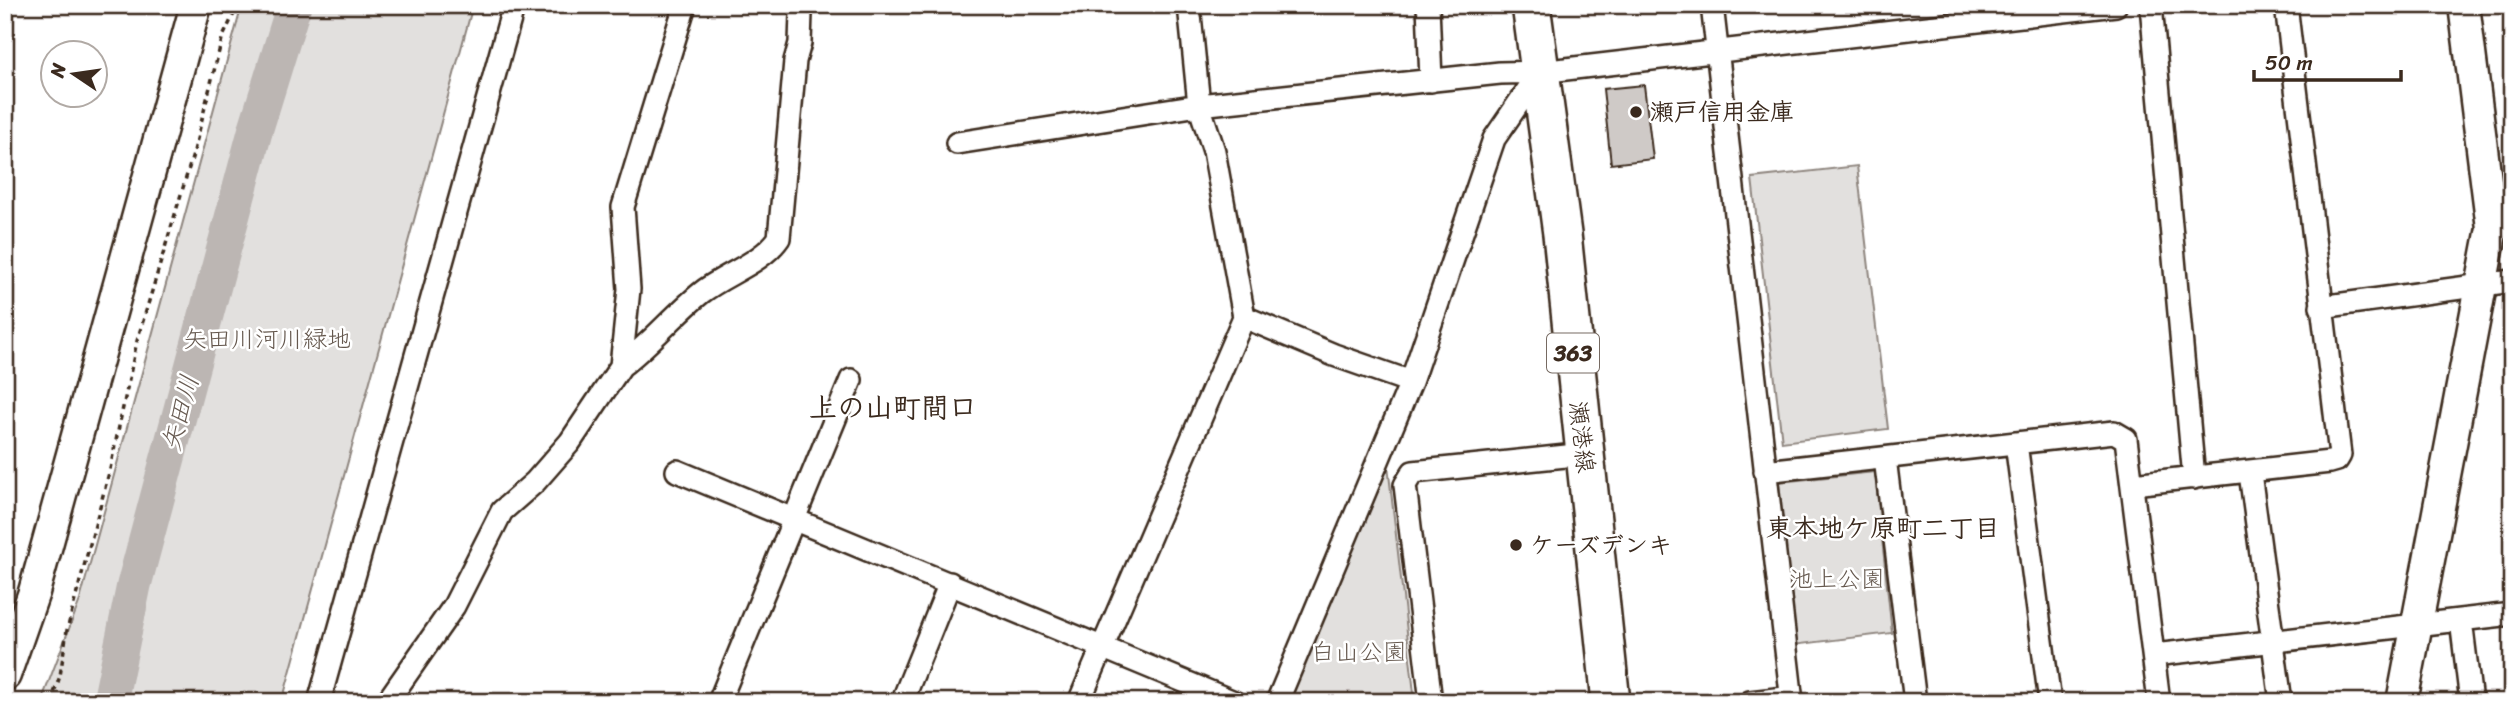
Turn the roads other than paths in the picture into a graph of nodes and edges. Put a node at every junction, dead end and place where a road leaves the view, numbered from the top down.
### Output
1 (196, 5) edge
2 (514, 5) edge
3 (685, 5) edge
4 (1189, 5) edge
5 (1428, 5) edge
6 (1531, 5) edge
7 (1712, 5) edge
8 (2116, 5) edge
9 (2151, 5) edge
10 (2286, 5) edge
11 (2464, 5) edge
12 (2006, 12) edge
13 (800, 13) dead end
14 (1717, 50) junction
15 (1539, 72) junction
16 (1431, 81) junction
17 (1199, 105) junction
18 (957, 144) dead end
19 (2512, 281) edge
20 (2480, 285) junction
21 (2321, 307) junction
22 (1244, 317) junction
23 (621, 366) junction
24 (851, 380) dead end
25 (1411, 382) junction
26 (2016, 443) junction
27 (1585, 454) junction
28 (1885, 458) junction
29 (677, 471) dead end
30 (1765, 471) junction
31 (2250, 473) junction
32 (2194, 478) junction
33 (2133, 484) junction
34 (793, 520) junction
35 (950, 583) junction
36 (2512, 614) edge
37 (2461, 620) junction
38 (2415, 625) junction
39 (2275, 640) junction
40 (1102, 646) junction
41 (2154, 655) junction
42 (5, 675) edge
43 (1792, 699) edge
44 (319, 702) edge
45 (387, 702) edge
46 (719, 702) edge
47 (902, 702) edge
48 (1079, 702) edge
49 (1234, 702) edge
50 (1277, 702) edge
51 (1431, 702) edge
52 (1611, 702) edge
53 (1750, 702) edge
54 (1915, 702) edge
55 (2050, 702) edge
56 (2159, 702) edge
57 (2281, 702) edge
58 (2402, 702) edge
59 (2471, 702) edge

1 - 42 street
2 - 44 street
3 - 23 street
4 - 17 street
5 - 16 street
6 - 15 highway, 瀬港線 / 363
7 - 14 street
8 - 12 street
9 - 32 street
10 - 21 street
11 - 20 street
12 - 14 street
13 - 23 street
14 - 15 street
14 - 30 street
15 - 16 street
15 - 25 street
15 - 27 highway, 瀬港線 / 363
16 - 17 street
17 - 18 street
17 - 22 street
19 - 20 street
20 - 21 street
20 - 38 street
21 - 31 street
22 - 25 street
22 - 40 street
23 - 45 street
24 - 34 street
25 - 50 street
26 - 28 street
26 - 33 street
26 - 55 street
27 - 51 street
27 - 52 highway, 瀬港線 / 363
28 - 30 street
28 - 54 street
29 - 34 street
30 - 43 street
31 - 32 street
31 - 39 street
32 - 33 street
33 - 41 street
34 - 35 street
34 - 46 street
35 - 40 street
35 - 47 street
36 - 37 street
37 - 38 street
37 - 59 street
38 - 39 street
38 - 58 street
39 - 41 street
39 - 57 street
40 - 48 street
40 - 49 street
41 - 56 street
43 - 53 street

